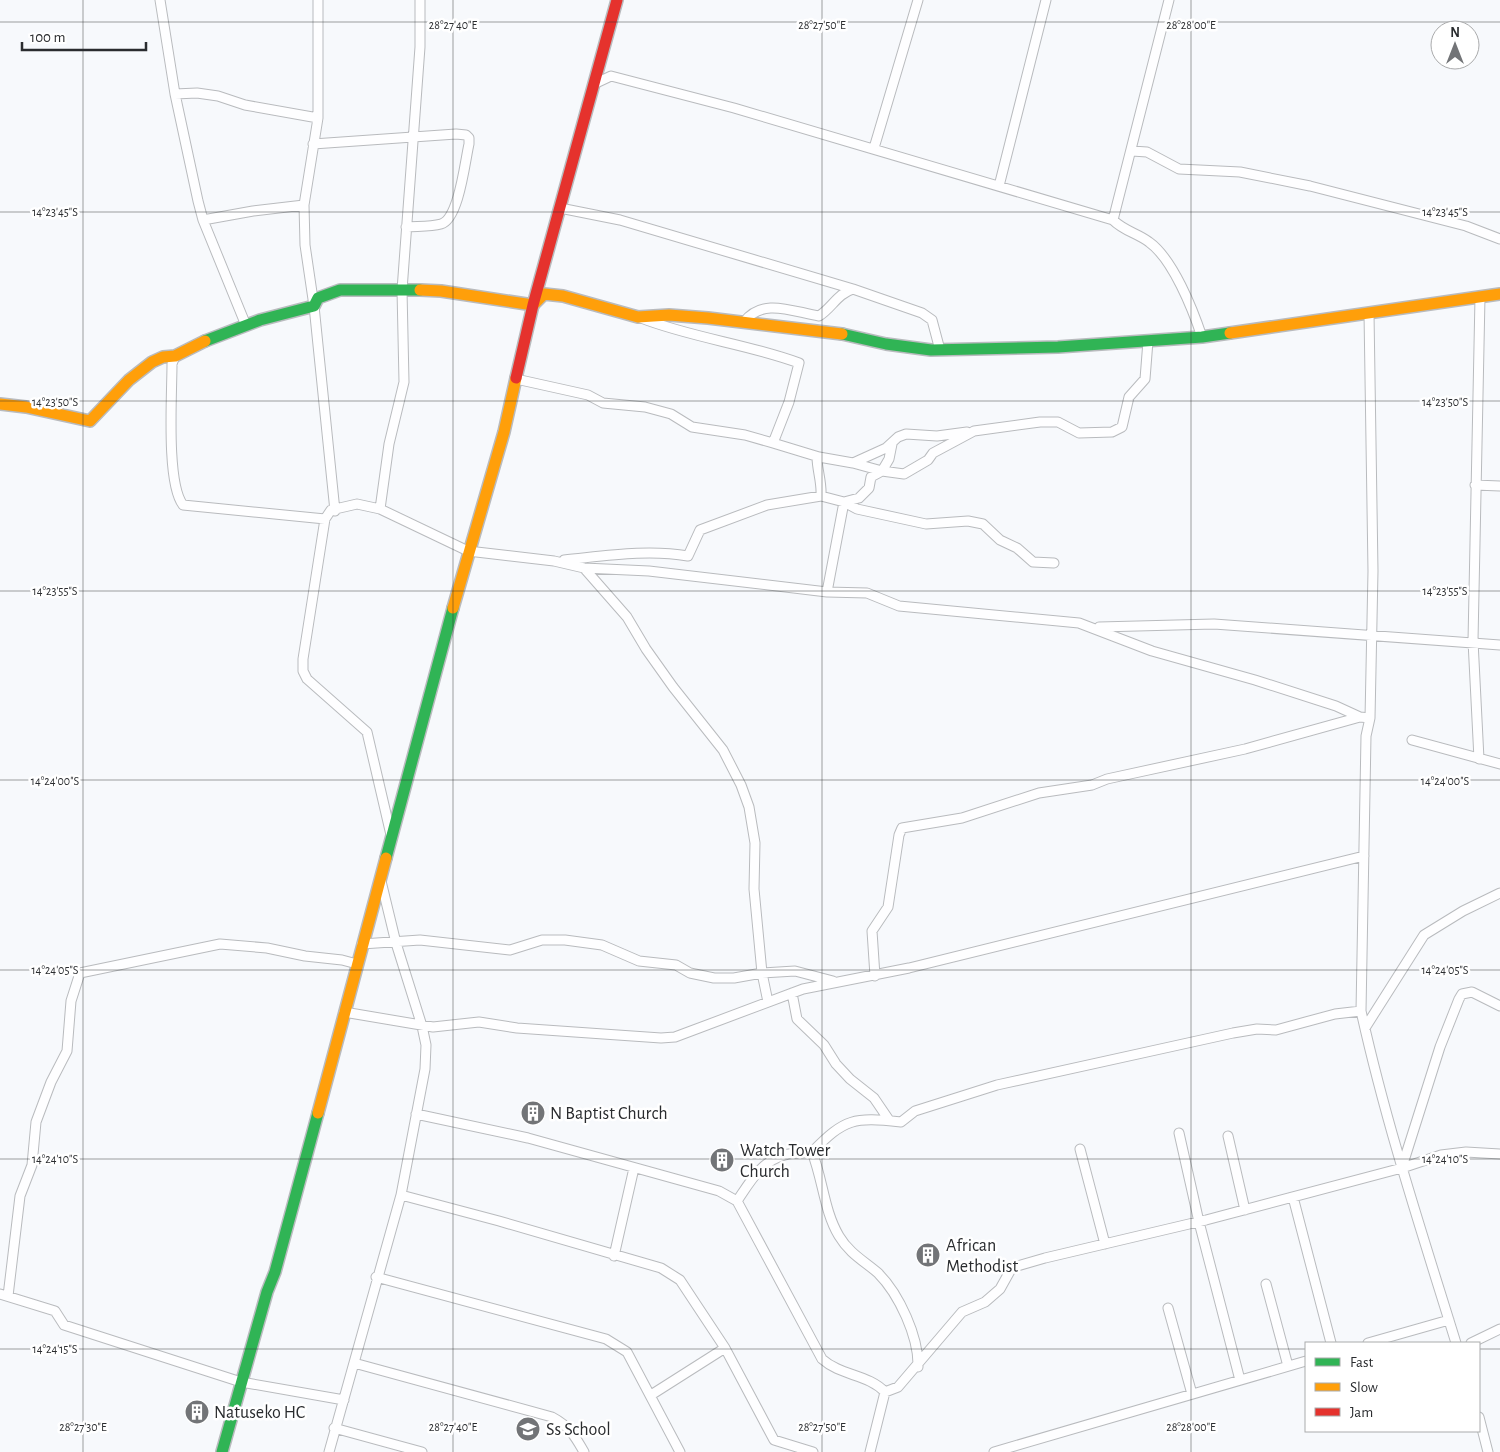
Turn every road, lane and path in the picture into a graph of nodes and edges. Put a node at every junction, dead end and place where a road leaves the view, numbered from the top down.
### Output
1 (160, 0) edge
2 (318, 0) edge
3 (420, 0) edge
4 (617, 0) edge
5 (918, 0) edge
6 (1046, 0) edge
7 (1169, 0) edge
8 (594, 84) junction
9 (175, 94) junction
10 (318, 118) junction
11 (411, 137) junction
12 (313, 144) junction
13 (874, 148) junction
14 (1132, 151) junction
15 (999, 186) junction
16 (304, 205) junction
17 (560, 208) junction
18 (203, 220) junction
19 (1113, 220) junction
20 (406, 227) junction
21 (1500, 239) edge
22 (402, 290) junction
23 (853, 290) junction
24 (1500, 294) edge
25 (1480, 297) junction
26 (533, 305) junction
27 (314, 306) junction
28 (1369, 313) junction
29 (638, 317) junction
30 (744, 322) junction
31 (245, 323) junction
32 (1202, 337) junction
33 (1148, 341) junction
34 (940, 350) junction
35 (175, 356) junction
36 (516, 379) junction
37 (0, 404) edge
38 (974, 430) junction
39 (773, 443) junction
40 (892, 444) junction
41 (817, 456) junction
42 (853, 463) junction
43 (882, 471) junction
44 (1475, 485) junction
45 (1500, 486) edge
46 (821, 496) junction
47 (844, 502) junction
48 (380, 509) junction
49 (335, 511) junction
50 (325, 519) junction
51 (468, 552) junction
52 (554, 562) junction
53 (1054, 563) dead end
54 (584, 568) junction
55 (827, 592) junction
56 (1095, 628) junction
57 (1372, 636) junction
58 (1473, 641) junction
59 (1500, 644) edge
60 (1365, 718) junction
61 (1412, 740) dead end
62 (1479, 759) junction
63 (1500, 764) edge
64 (391, 836) junction
65 (1364, 856) junction
66 (380, 878) junction
67 (1500, 893) edge
68 (396, 942) junction
69 (362, 944) junction
70 (357, 964) junction
71 (762, 973) junction
72 (875, 976) junction
73 (836, 982) junction
74 (792, 993) junction
75 (768, 1002) junction
76 (1500, 1006) edge
77 (1361, 1011) junction
78 (344, 1012) junction
79 (422, 1026) junction
80 (1365, 1028) junction
81 (416, 1114) junction
82 (889, 1120) junction
83 (1179, 1133) dead end
84 (1228, 1136) dead end
85 (1080, 1149) dead end
86 (812, 1152) junction
87 (1500, 1154) edge
88 (634, 1168) junction
89 (1402, 1168) junction
90 (401, 1195) junction
91 (1293, 1197) junction
92 (737, 1201) junction
93 (1245, 1210) junction
94 (1199, 1222) junction
95 (1105, 1244) junction
96 (614, 1256) junction
97 (376, 1277) junction
98 (1266, 1284) dead end
99 (4, 1295) edge
100 (1168, 1308) dead end
101 (1449, 1320) junction
102 (1500, 1329) edge
103 (1331, 1342) edge
104 (1372, 1342) edge
105 (1456, 1342) edge
106 (1473, 1342) edge
107 (725, 1348) junction
108 (1305, 1361) edge
109 (354, 1363) junction
110 (1288, 1366) junction
111 (918, 1367) junction
112 (1240, 1380) junction
113 (241, 1382) junction
114 (885, 1392) junction
115 (651, 1394) junction
116 (1192, 1394) junction
117 (344, 1400) junction
118 (1480, 1421) edge
119 (334, 1428) junction
120 (222, 1452) edge
121 (329, 1452) edge
122 (422, 1452) edge
123 (584, 1452) edge
124 (680, 1452) edge
125 (813, 1452) edge
126 (870, 1452) edge
127 (994, 1452) edge
128 (1488, 1452) edge

1 - 9 street
2 - 10 street
3 - 11 street
4 - 8 street
5 - 13 street
6 - 15 street
7 - 14 street
8 - 13 street
8 - 17 street
9 - 10 street
9 - 18 street
10 - 12 street
11 - 12 street
11 - 20 street
11 - 20 street
12 - 16 street
13 - 15 street
14 - 19 street
14 - 21 street
15 - 19 street
16 - 18 street
16 - 27 street
17 - 23 street
17 - 26 street
18 - 31 street
19 - 32 street
20 - 22 street
22 - 26 street
22 - 27 street
22 - 48 street
23 - 30 street
23 - 34 street
24 - 25 street
25 - 28 street
25 - 44 street
26 - 29 street
26 - 36 street
27 - 31 street
27 - 49 street
28 - 32 street
28 - 57 street
29 - 30 street
29 - 39 street
30 - 34 street
31 - 35 street
32 - 33 street
33 - 34 street
33 - 38 street
35 - 37 street
35 - 50 street
36 - 39 street
36 - 51 street
38 - 40 street
38 - 43 street
39 - 41 street
40 - 42 street
40 - 43 street
41 - 42 street
41 - 46 street
42 - 43 street
43 - 47 street
44 - 45 street
44 - 58 street
46 - 47 street
46 - 52 street
47 - 53 street
47 - 55 street
48 - 49 street
48 - 51 street
49 - 50 street
50 - 64 street
51 - 52 street
51 - 64 street
52 - 54 street
54 - 55 street
54 - 71 street
55 - 56 street
56 - 57 street
56 - 60 street
57 - 58 street
57 - 60 street
58 - 59 street
58 - 62 street
60 - 65 street
60 - 72 street
61 - 62 street
62 - 63 street
64 - 66 street
65 - 72 street
65 - 77 street
66 - 68 street
66 - 69 street
67 - 80 street
68 - 69 street
68 - 71 street
68 - 79 street
69 - 70 street
70 - 78 street
70 - 99 street
71 - 73 street
71 - 75 street
72 - 73 street
73 - 74 street
74 - 75 street
74 - 82 street
75 - 79 street
76 - 89 street
77 - 80 street
77 - 82 street
78 - 79 street
78 - 113 street
79 - 81 street
80 - 89 street
81 - 88 street
81 - 90 street
82 - 86 street
83 - 94 street
84 - 93 street
85 - 95 street
86 - 92 street
86 - 111 street
87 - 89 street
88 - 92 street
88 - 96 street
89 - 91 street
89 - 101 street
90 - 96 street
90 - 97 street
91 - 93 street
91 - 103 street
92 - 114 street
93 - 94 street
94 - 95 street
94 - 112 street
95 - 111 street
96 - 107 street
97 - 109 street
97 - 115 street
98 - 110 street
99 - 113 street
100 - 116 street
101 - 104 street
101 - 105 street
102 - 106 street
107 - 115 street
107 - 125 street
108 - 110 street
109 - 117 street
109 - 123 street
110 - 112 street
111 - 114 street
112 - 116 street
113 - 117 street
113 - 120 street
114 - 126 street
115 - 124 street
116 - 127 street
117 - 119 street
118 - 128 street
119 - 121 street
119 - 122 street

